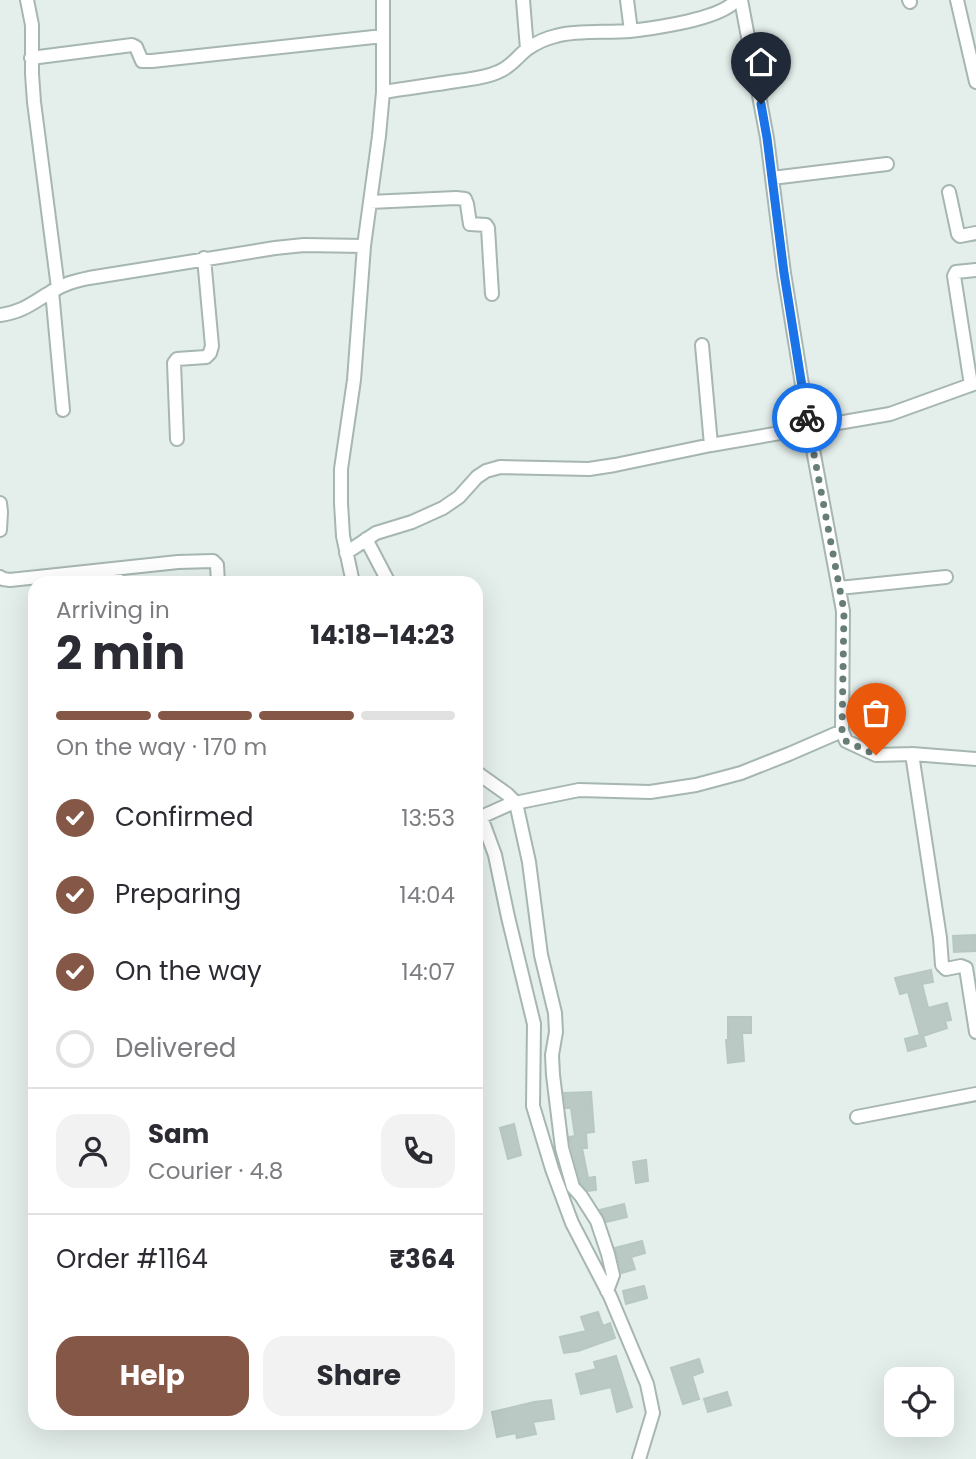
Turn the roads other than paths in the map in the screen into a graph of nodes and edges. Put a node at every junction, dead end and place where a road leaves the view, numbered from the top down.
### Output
1 (27, 0) edge
2 (383, 0) edge
3 (523, 0) edge
4 (627, 0) edge
5 (736, 0) edge
6 (741, 0) edge
7 (957, 0) edge
8 (631, 31) junction
9 (372, 37) junction
10 (527, 49) junction
11 (32, 58) junction
12 (976, 82) edge
13 (383, 92) junction
14 (887, 164) dead end
15 (772, 178) junction
16 (949, 192) dead end
17 (370, 202) junction
18 (976, 233) edge
19 (364, 246) junction
20 (204, 258) junction
21 (976, 270) edge
22 (55, 290) junction
23 (492, 294) dead end
24 (0, 315) edge
25 (702, 345) dead end
26 (973, 384) edge
27 (63, 410) dead end
28 (809, 428) junction
29 (177, 439) dead end
30 (711, 445) junction
31 (0, 503) edge
32 (0, 530) edge
33 (366, 539) junction
34 (346, 553) junction
35 (116, 569) junction
36 (49, 576) edge
37 (116, 576) edge
38 (218, 576) edge
39 (351, 576) edge
40 (385, 576) edge
41 (946, 577) dead end
42 (0, 578) edge
43 (28, 578) edge
44 (839, 588) junction
45 (842, 731) junction
46 (912, 754) junction
47 (976, 759) edge
48 (483, 777) edge
49 (516, 803) junction
50 (483, 813) edge
51 (483, 826) edge
52 (976, 1032) edge
53 (976, 1094) edge
54 (857, 1117) dead end
55 (607, 1291) junction
56 (639, 1459) edge

1 - 11 street
2 - 9 street
3 - 10 street
4 - 8 street
5 - 8 street
6 - 15 street
7 - 12 street
8 - 10 street
9 - 11 street
9 - 13 street
10 - 13 street
11 - 22 street
13 - 17 street
14 - 15 street
15 - 28 street
16 - 18 street
17 - 19 street
17 - 23 street
19 - 20 street
19 - 34 street
20 - 22 street
20 - 29 street
21 - 26 street
22 - 24 street
22 - 27 street
25 - 30 street
26 - 28 street
28 - 30 street
28 - 44 street
30 - 33 street
31 - 32 street
33 - 34 street
33 - 40 street
34 - 39 street
35 - 36 street
35 - 37 street
35 - 38 street
41 - 44 street
42 - 43 street
44 - 45 street
45 - 46 street
45 - 49 street
46 - 47 street
46 - 52 street
48 - 49 street
49 - 50 street
49 - 55 street
51 - 55 street
53 - 54 street
55 - 56 street

